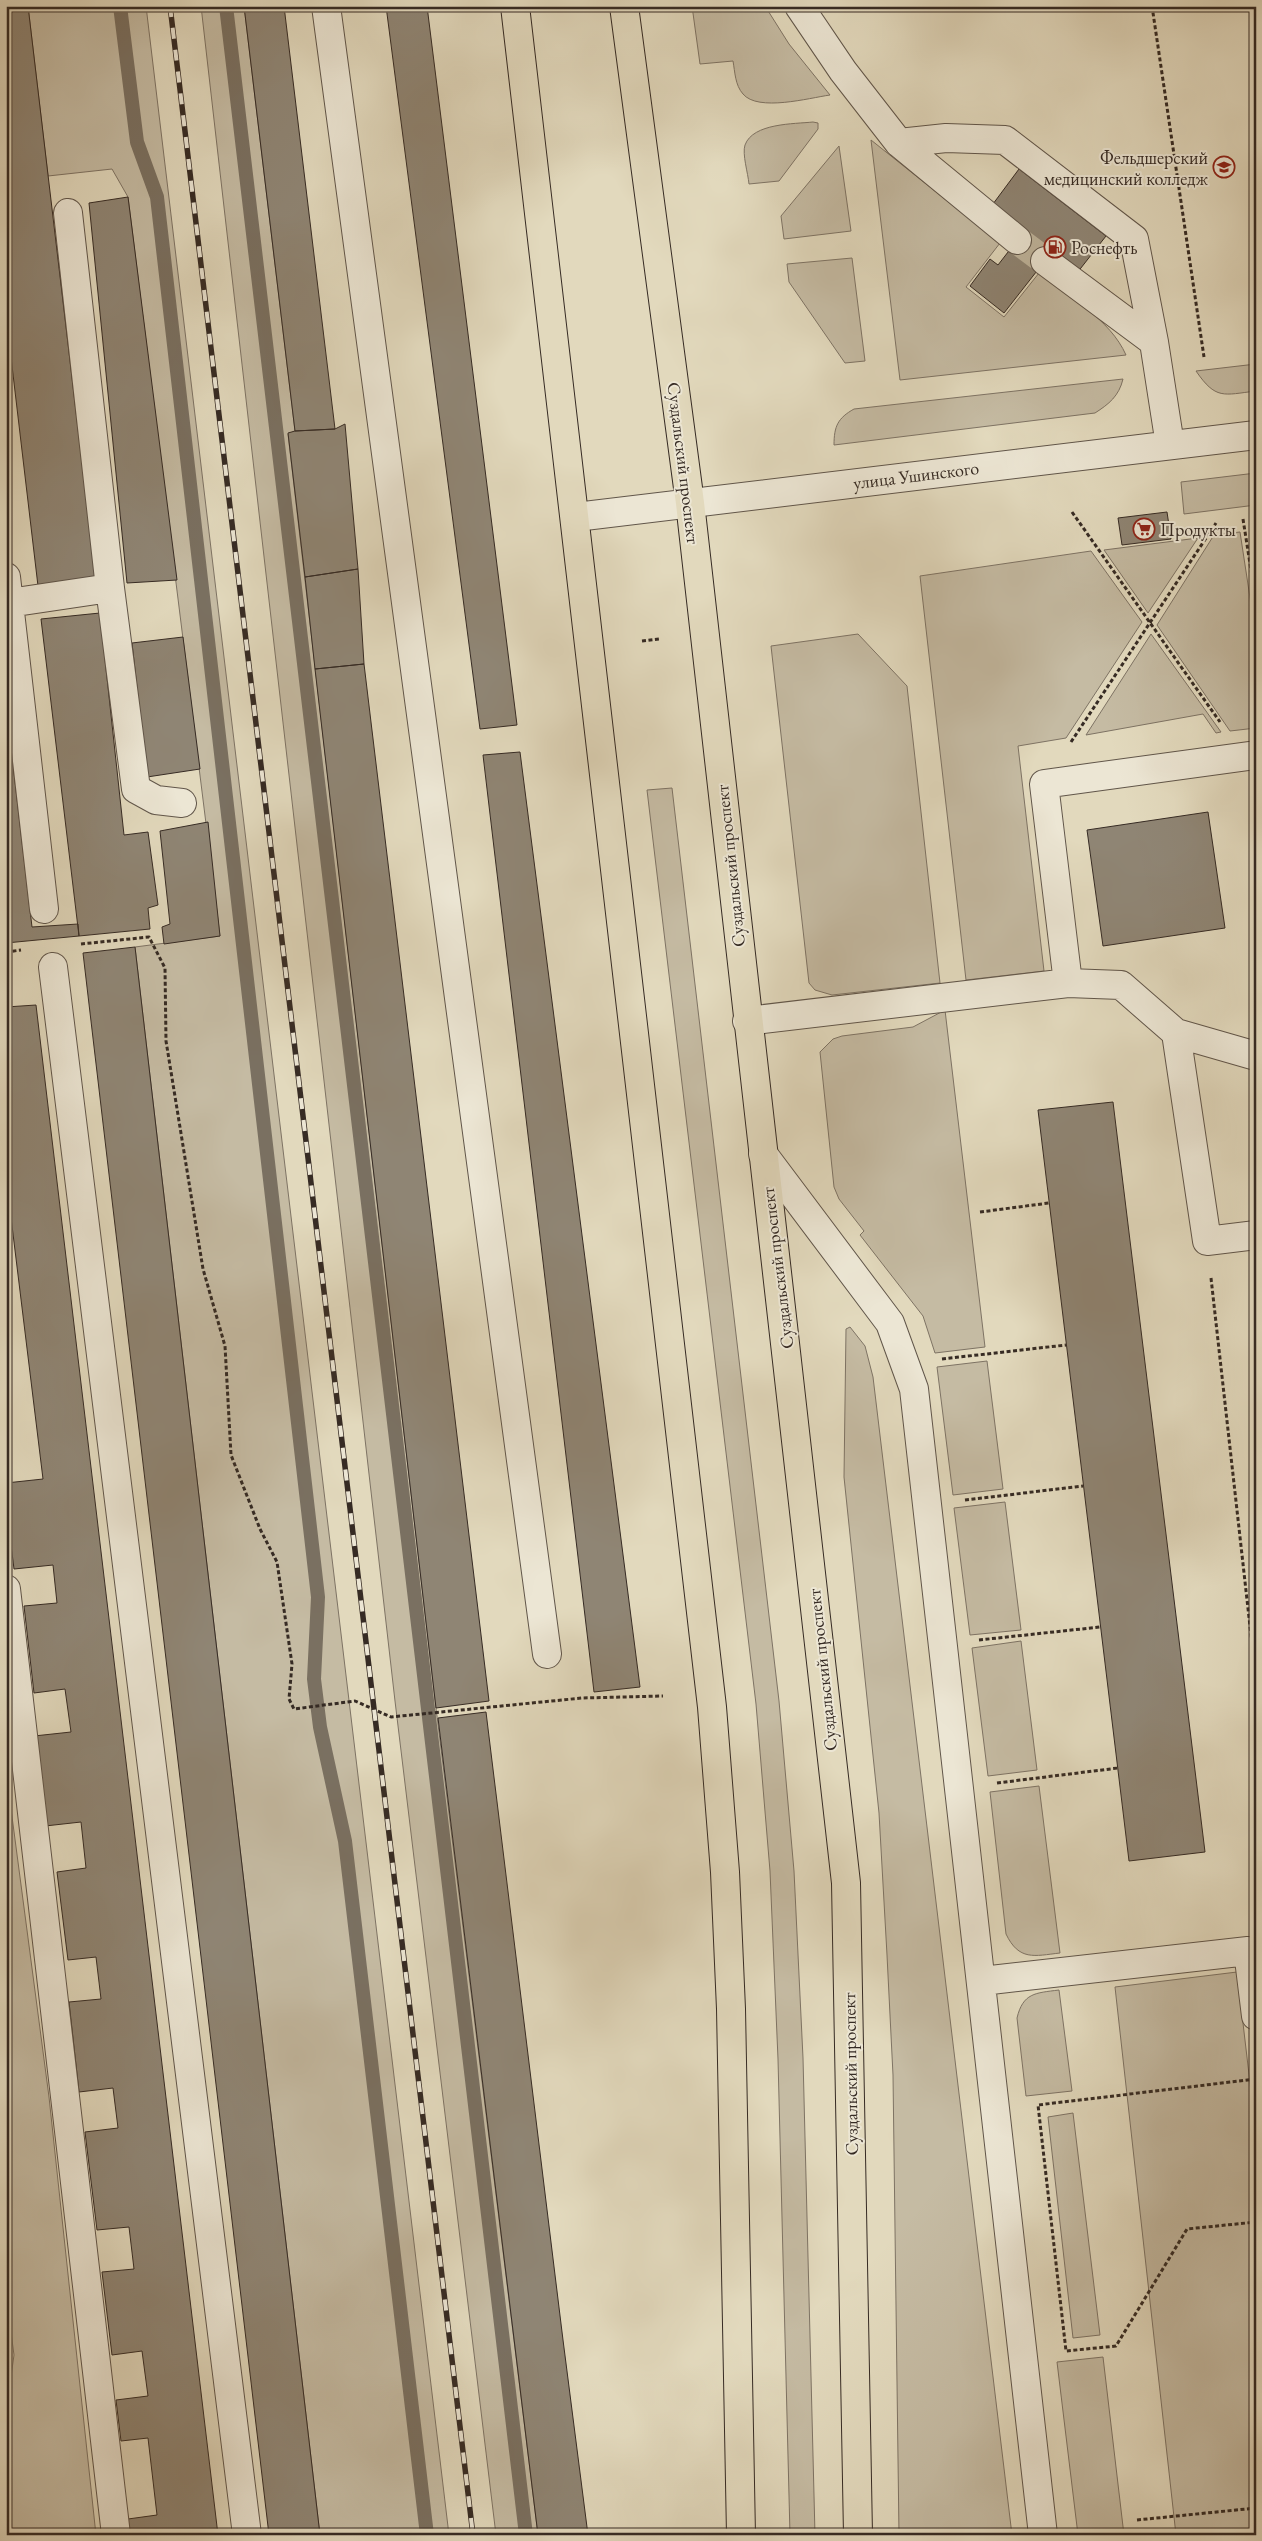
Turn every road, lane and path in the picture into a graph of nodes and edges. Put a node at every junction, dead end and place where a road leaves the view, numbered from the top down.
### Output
1 (326, 6) edge
2 (515, 6) edge
3 (624, 6) edge
4 (799, 6) edge
5 (1152, 6) edge
6 (899, 143) junction
7 (68, 213) dead end
8 (1017, 240) tunnel mouth
9 (1045, 261) tunnel mouth
10 (1154, 342) junction
11 (1204, 357) dead end
12 (1256, 435) edge
13 (1170, 445) junction
14 (690, 503) junction
15 (1072, 512) dead end
16 (576, 517) junction
17 (1243, 519) dead end
18 (1216, 523) dead end
19 (110, 588) junction
20 (8, 590) edge
21 (1256, 602) edge
22 (1150, 623) junction
23 (9, 634) edge
24 (659, 640) dead end
25 (642, 641) dead end
26 (1250, 756) edge
27 (1044, 784) junction
28 (182, 803) dead end
29 (44, 909) dead end
30 (73, 945) dead end
31 (25, 950) dead end
32 (6, 952) edge
33 (53, 967) dead end
34 (1068, 983) junction
35 (747, 1020) junction
36 (1176, 1033) junction
37 (1256, 1056) edge
38 (763, 1154) junction
39 (1049, 1204) dead end
40 (980, 1212) dead end
41 (1256, 1235) edge
42 (1207, 1241) junction
43 (1066, 1345) dead end
44 (936, 1360) dead end
45 (1083, 1486) dead end
46 (962, 1500) dead end
47 (6, 1589) edge
48 (1100, 1627) dead end
49 (971, 1641) dead end
50 (546, 1654) dead end
51 (1256, 1680) edge
52 (663, 1696) dead end
53 (1118, 1768) dead end
54 (989, 1784) dead end
55 (1252, 1950) edge
56 (982, 1981) junction
57 (1256, 2016) edge
58 (1256, 2079) edge
59 (1256, 2222) edge
60 (1256, 2508) edge
61 (1137, 2520) dead end
62 (116, 2535) edge
63 (247, 2535) edge
64 (741, 2535) edge
65 (858, 2535) edge
66 (1043, 2535) edge

1 - 50 street
2 - 16 main road
3 - 14 main road, Суздальский проспект
4 - 6 street
5 - 11 path
6 - 8 street
6 - 10 street
7 - 19 street
9 - 10 street
10 - 13 street
12 - 13 street, улица Ушинского
13 - 14 street, улица Ушинского
14 - 16 street, улица Ушинского
14 - 35 main road, Суздальский проспект
15 - 22 path
16 - 64 main road
17 - 21 path
18 - 22 path
19 - 20 street
19 - 28 street
20 - 23 street
22 - 26 path
22 - 27 path
23 - 29 street
24 - 25 path
26 - 27 street
27 - 34 street
30 - 52 path
31 - 32 path
33 - 63 street
34 - 35 street
34 - 36 street
35 - 38 main road, Суздальский проспект
36 - 37 street
36 - 42 street
38 - 56 street
38 - 65 main road, Суздальский проспект
39 - 40 path
41 - 42 street
42 - 51 path
43 - 44 path
45 - 46 path
47 - 62 street
48 - 49 path
53 - 54 path
55 - 56 street
55 - 57 street
56 - 66 street
58 - 59 path
60 - 61 path

